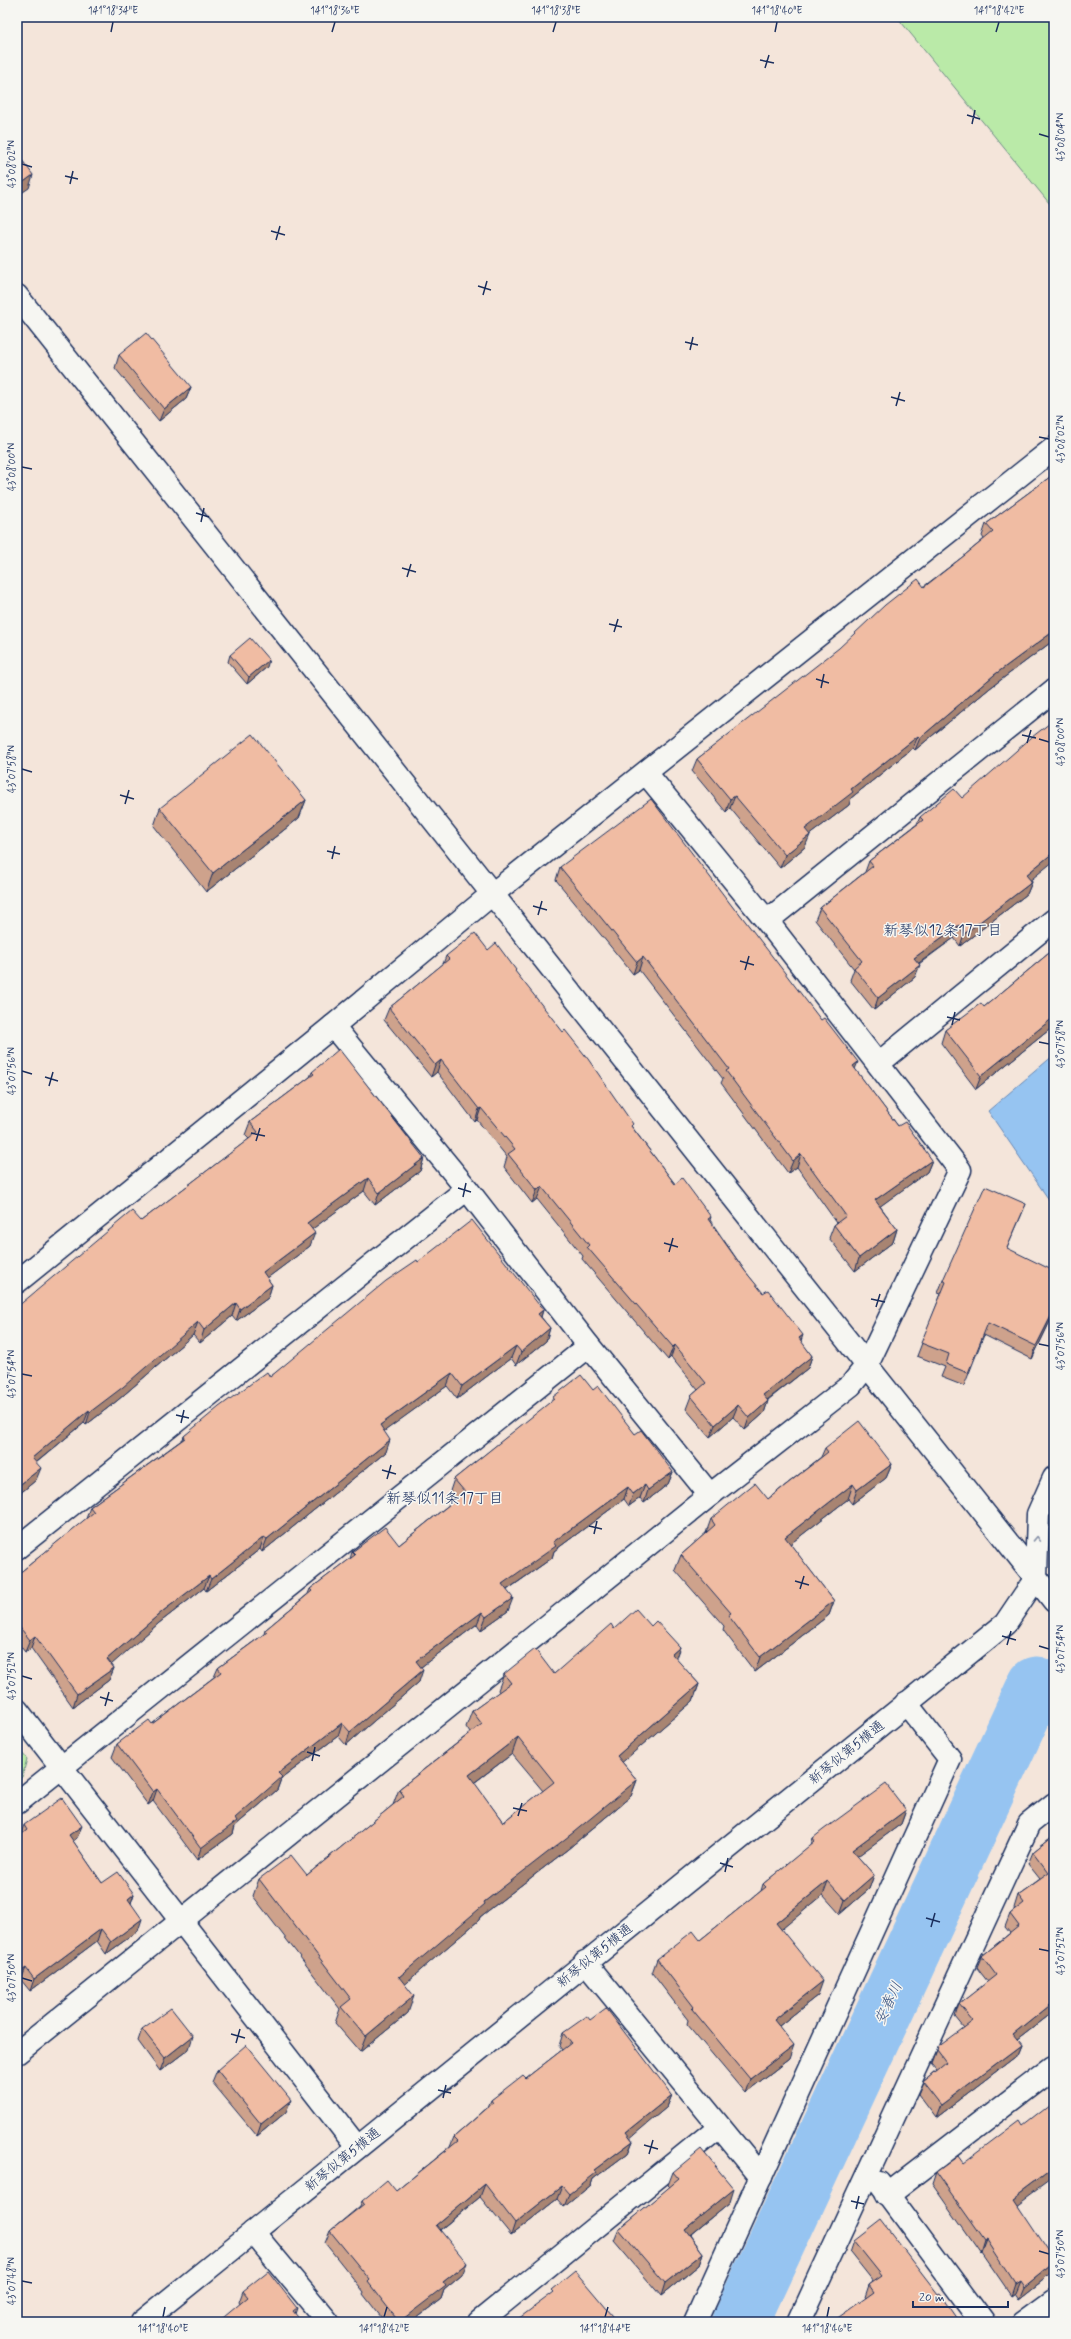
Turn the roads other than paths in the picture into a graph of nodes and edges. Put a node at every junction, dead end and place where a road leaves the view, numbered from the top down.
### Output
1 (17, 296) edge
2 (1054, 448) edge
3 (1054, 690) edge
4 (646, 773) junction
5 (491, 895) junction
6 (1054, 920) edge
7 (767, 921) junction
8 (333, 1026) junction
9 (879, 1063) junction
10 (467, 1189) junction
11 (17, 1282) edge
12 (589, 1346) junction
13 (867, 1365) junction
14 (1054, 1478) edge
15 (710, 1495) junction
16 (17, 1548) edge
17 (1045, 1578) edge
18 (1054, 1601) edge
19 (906, 1704) junction
20 (17, 1710) edge
21 (62, 1767) junction
22 (17, 1803) edge
23 (1054, 1804) edge
24 (181, 1922) junction
25 (585, 1962) junction
26 (17, 2053) edge
27 (1054, 2067) edge
28 (719, 2127) junction
29 (357, 2147) junction
30 (870, 2170) junction
31 (761, 2177) junction
32 (887, 2195) junction
33 (253, 2232) junction
34 (1054, 2300) edge
35 (142, 2322) edge
36 (328, 2322) edge
37 (479, 2322) edge
38 (695, 2322) edge
39 (799, 2322) edge
40 (983, 2322) edge
41 (1024, 2322) edge

1 - 5 street
2 - 4 street
3 - 7 street
4 - 5 street
4 - 7 street
5 - 8 street
5 - 13 street
6 - 9 street
7 - 9 street
8 - 10 street
8 - 11 street
9 - 13 street
10 - 12 street
10 - 16 street
12 - 15 street
12 - 21 street
13 - 15 street
13 - 17 street
17 -> 14 street
15 - 24 street
17 - 18 street
17 - 19 street, 新琴似第5横通
19 - 25 street, 新琴似第5横通
19 - 31 street
20 - 21 street
21 - 22 street
21 - 24 street
23 - 30 street
24 - 26 street
24 - 29 street
25 - 28 street
25 - 29 street, 新琴似第5横通
27 - 32 street
28 - 31 street
28 - 37 street
29 - 33 street, 新琴似第5横通
30 - 32 street
30 - 39 street
31 - 38 street
32 - 40 street
33 - 35 street, 新琴似第5横通
33 - 36 street
34 - 41 street

